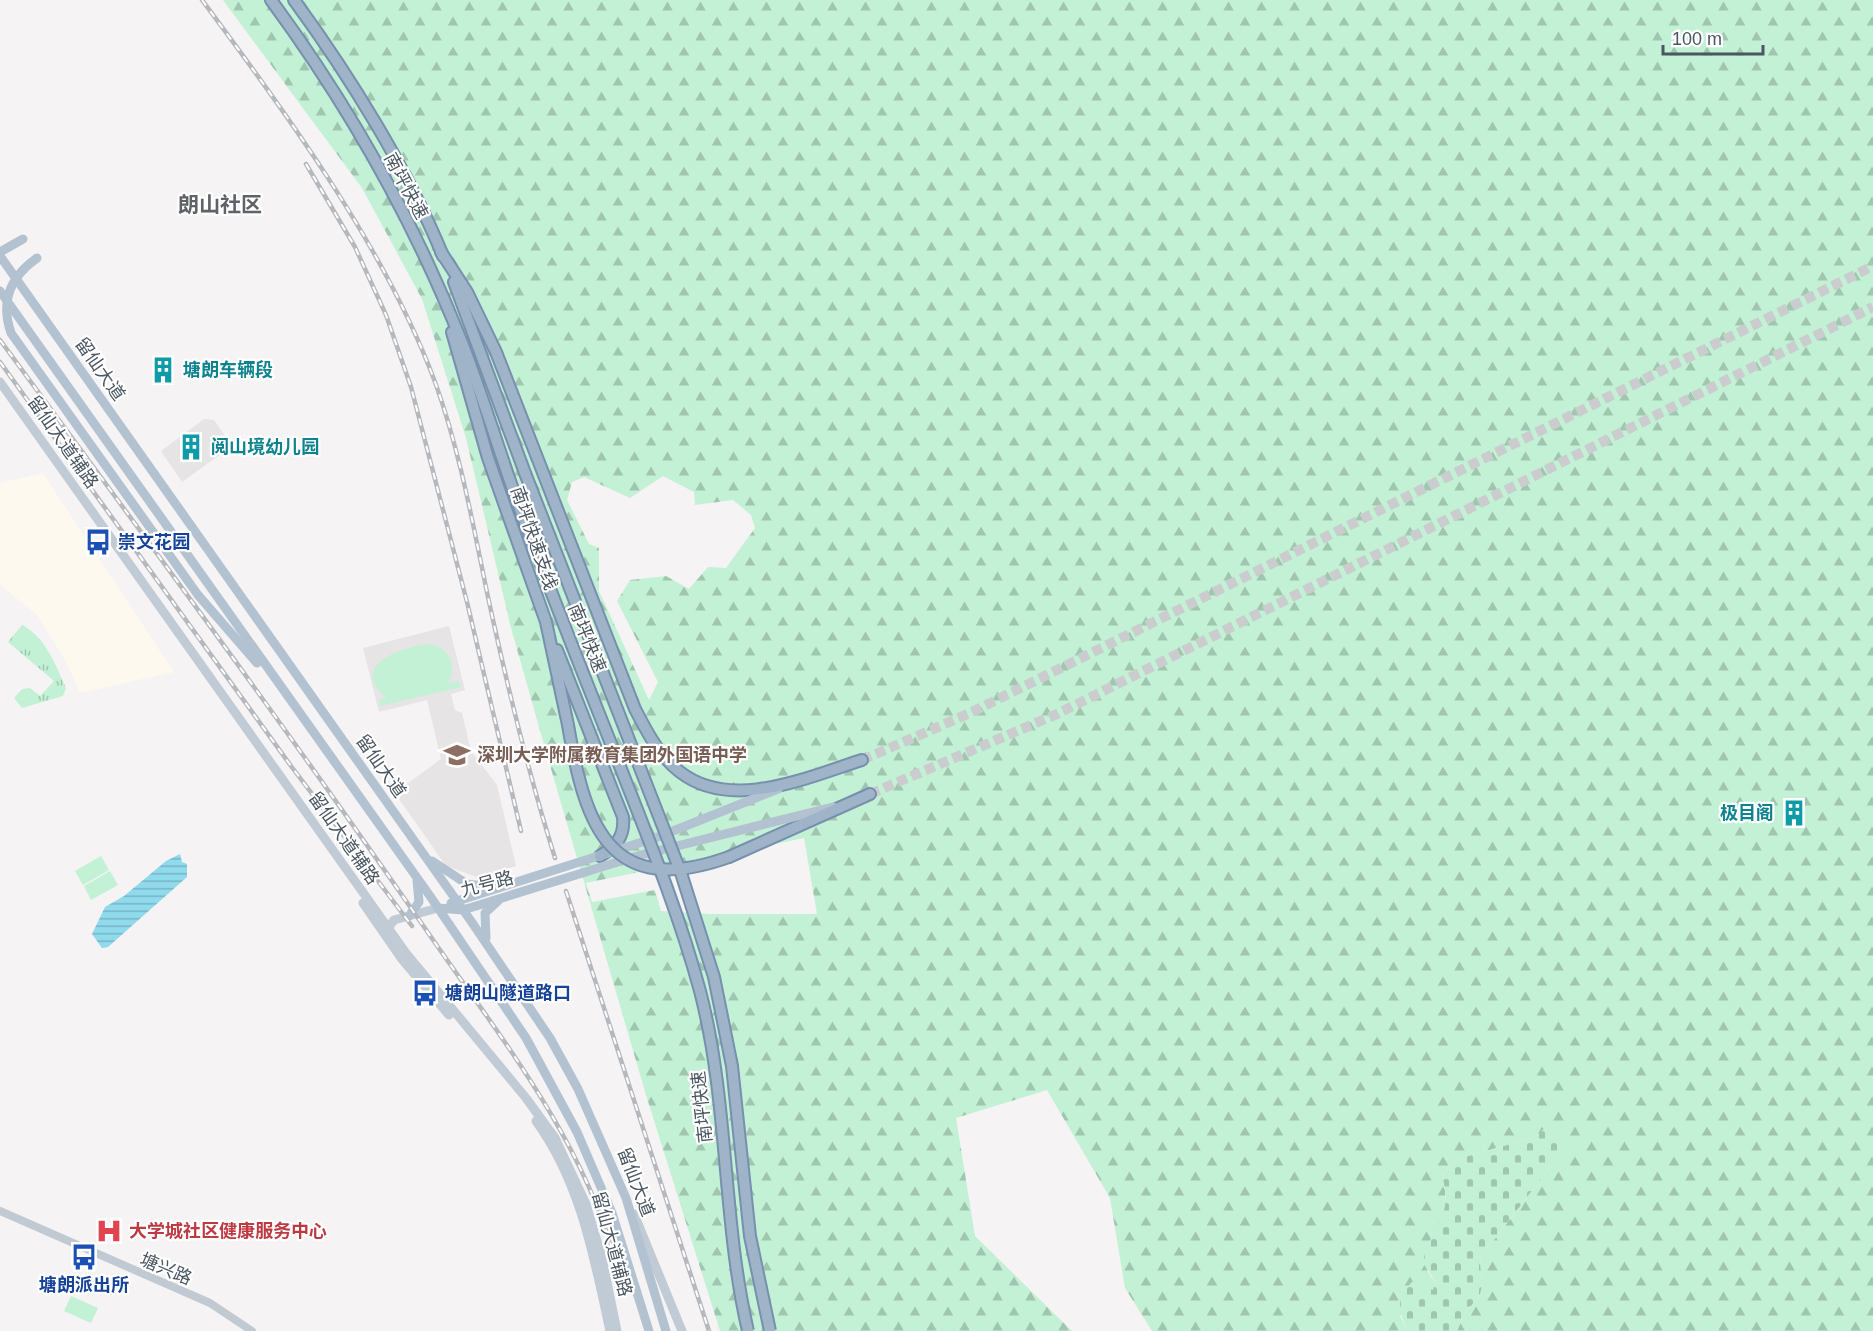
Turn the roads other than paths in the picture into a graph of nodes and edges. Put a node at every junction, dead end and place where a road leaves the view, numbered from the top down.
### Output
1 (272, 0) edge
2 (294, 0) edge
3 (23, 239) dead end
4 (441, 252) junction
5 (0, 254) edge
6 (37, 258) dead end
7 (435, 280) junction
8 (0, 291) edge
9 (0, 382) edge
10 (0, 392) edge
11 (546, 622) junction
12 (293, 704) junction
13 (862, 760) tunnel mouth
14 (794, 782) junction
15 (870, 794) tunnel mouth
16 (838, 806) junction
17 (417, 845) junction
18 (600, 856) junction
19 (416, 875) junction
20 (508, 890) junction
21 (456, 901) junction
22 (438, 908) junction
23 (463, 910) junction
24 (409, 916) junction
25 (388, 927) junction
26 (490, 949) junction
27 (626, 1198) junction
28 (0, 1211) edge
29 (252, 1331) edge
30 (610, 1331) edge
31 (617, 1331) edge
32 (649, 1331) edge
33 (666, 1331) edge
34 (682, 1331) edge
35 (748, 1331) edge
36 (770, 1331) edge

1 - 7 highway, 南坪快速
2 - 4 highway, 南坪快速
3 - 5 main road
4 - 14 highway, 南坪快速支线
4 - 36 highway, 南坪快速, bridge
5 - 17 main road, 留仙大道
6 - 12 main road, bridge
7 - 11 highway, 南坪快速支线
7 - 35 highway, 南坪快速, bridge
8 - 12 main road, 留仙大道
9 - 25 main road, 留仙大道辅路
10 - 30 main road, 留仙大道辅路
11 - 16 highway, 南坪快速支线, bridge
11 - 18 highway
12 - 19 main road, 留仙大道
13 - 14 highway, 南坪快速支线
14 - 18 main road, 九号路
15 - 16 highway, 南坪快速支线
16 - 20 main road, 九号路
17 - 20 main road
17 - 21 main road, 留仙大道
18 - 20 main road, 九号路
19 - 22 main road, 留仙大道
19 - 24 main road
20 - 21 main road, 九号路
20 - 23 main road, 九号路
20 - 26 main road
21 - 22 main road, 九号路
21 - 23 main road, 留仙大道
22 - 23 main road, 九号路
22 - 24 main road
22 - 32 main road, 留仙大道
23 - 26 main road, 留仙大道
24 - 25 main road
25 - 31 main road, 留仙大道辅路
26 - 27 main road, 留仙大道
27 - 33 main road, 留仙大道
27 - 34 main road, 留仙大道辅路
28 - 29 street, 塘兴路

